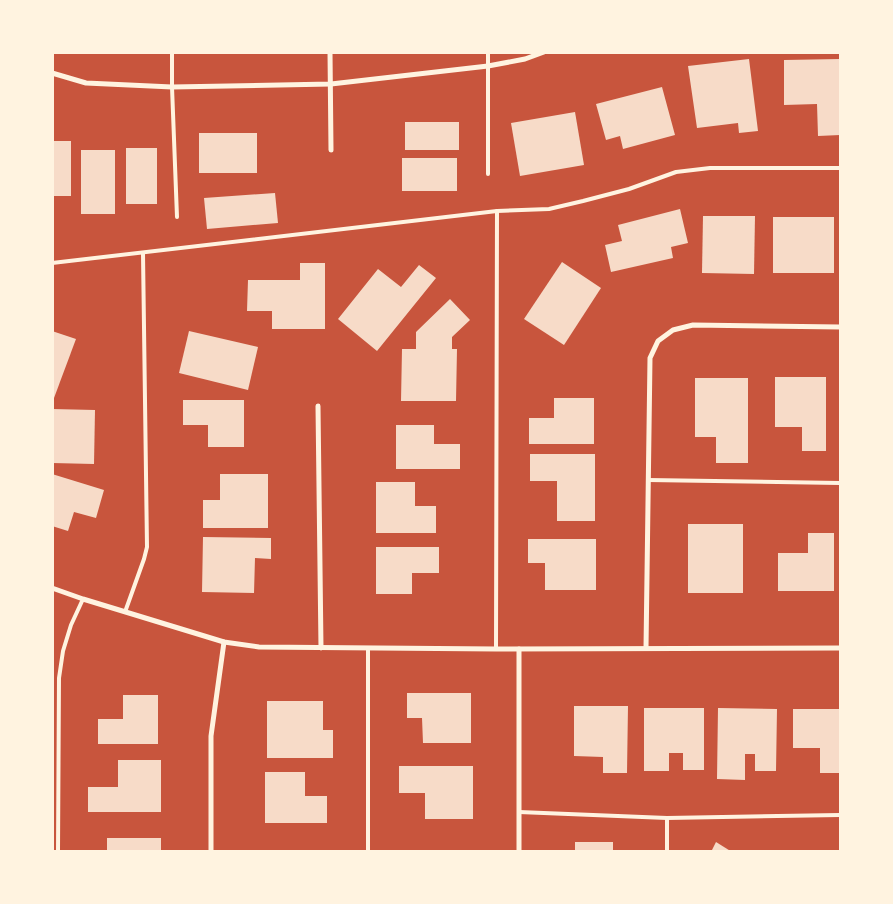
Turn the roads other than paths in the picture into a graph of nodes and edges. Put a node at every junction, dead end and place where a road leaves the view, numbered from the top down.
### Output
1 (172, 52) edge
2 (330, 52) edge
3 (488, 52) edge
4 (544, 52) edge
5 (488, 66) junction
6 (52, 73) edge
7 (331, 84) junction
8 (172, 87) junction
9 (331, 150) dead end
10 (840, 168) edge
11 (488, 174) dead end
12 (497, 211) junction
13 (177, 217) dead end
14 (143, 254) junction
15 (52, 263) edge
16 (840, 327) edge
17 (318, 406) dead end
18 (648, 480) junction
19 (840, 483) edge
20 (52, 588) edge
21 (83, 599) junction
22 (125, 612) junction
23 (224, 642) junction
24 (321, 648) junction
25 (368, 648) junction
26 (646, 648) junction
27 (840, 648) edge
28 (496, 649) junction
29 (519, 649) junction
30 (519, 812) junction
31 (840, 815) edge
32 (667, 818) junction
33 (58, 852) edge
34 (211, 852) edge
35 (368, 852) edge
36 (520, 852) edge
37 (667, 852) edge

1 - 8 lane
2 - 7 street
3 - 5 lane
4 - 5 street
5 - 7 street
5 - 11 lane
6 - 8 street
7 - 8 street
7 - 9 street
8 - 13 lane
10 - 12 lane
12 - 14 lane
12 - 28 lane
14 - 15 lane
14 - 22 lane
16 - 18 street
17 - 24 street
18 - 19 lane
18 - 26 street
20 - 21 street
21 - 22 street
21 - 33 lane
22 - 23 street
23 - 24 street
23 - 34 street
24 - 25 street
25 - 28 street
25 - 35 lane
26 - 27 street
26 - 29 street
28 - 29 street
29 - 30 street
30 - 32 lane
30 - 36 street
31 - 32 lane
32 - 37 lane

